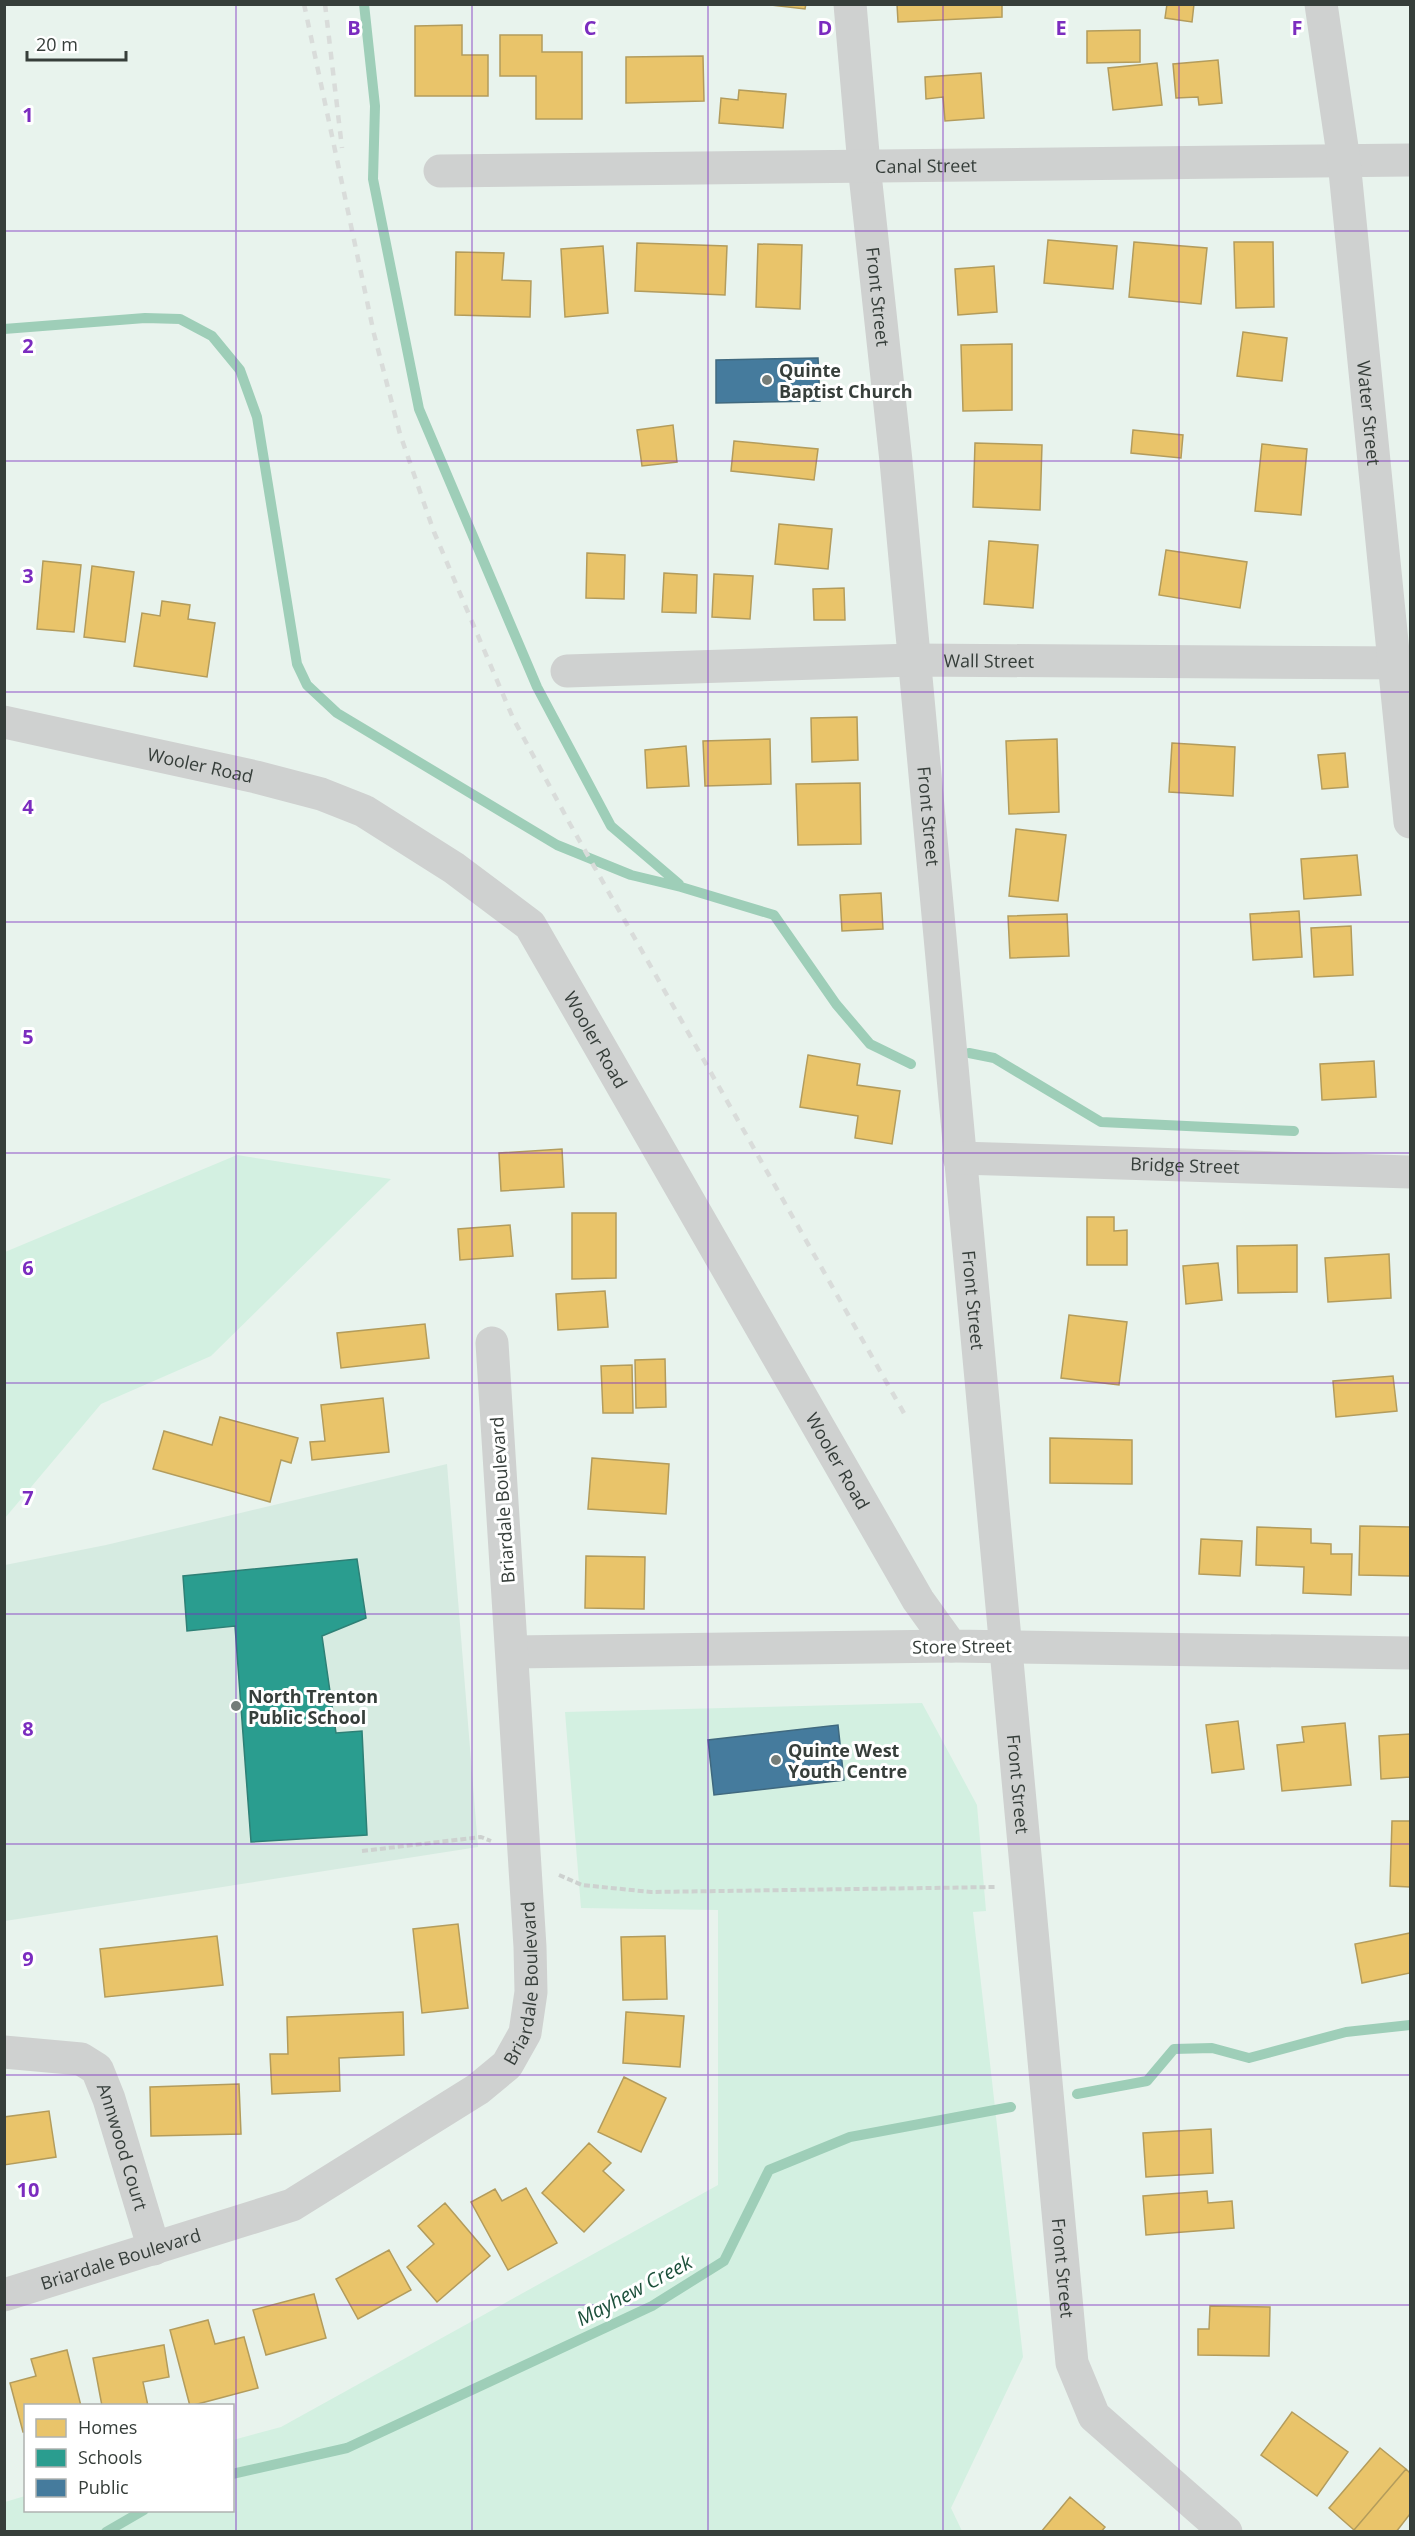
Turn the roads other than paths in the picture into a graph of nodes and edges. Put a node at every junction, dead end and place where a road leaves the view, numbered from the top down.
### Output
1 (850, 4) edge
2 (1321, 4) edge
3 (1344, 160) junction
4 (1410, 160) edge
5 (864, 165) junction
6 (440, 171) dead end
7 (913, 660) junction
8 (1403, 663) edge
9 (567, 671) dead end
10 (4, 722) edge
11 (1410, 822) edge
12 (959, 1158) junction
13 (1410, 1172) edge
14 (492, 1343) dead end
15 (1005, 1645) junction
16 (951, 1646) junction
17 (513, 1652) junction
18 (1410, 1653) edge
19 (4, 2052) edge
20 (154, 2249) junction
21 (4, 2295) edge
22 (1226, 2532) edge

1 - 5 street, Front Street
2 - 3 street, Water Street
3 - 4 street, Canal Street
3 - 5 street, Canal Street
3 - 8 street, Water Street
5 - 6 street, Canal Street
5 - 7 street, Front Street
7 - 8 street, Wall Street
7 - 9 street, Wall Street
7 - 12 street, Front Street
8 - 11 street, Water Street
10 - 16 street, Wooler Road
12 - 13 street, Bridge Street
12 - 15 street, Front Street
14 - 17 street, Briardale Boulevard
15 - 16 street, Store Street
15 - 18 street, Store Street
15 - 22 street, Front Street
16 - 17 street, Store Street
17 - 20 street, Briardale Boulevard
19 - 20 street, Annwood Court
20 - 21 street, Briardale Boulevard

